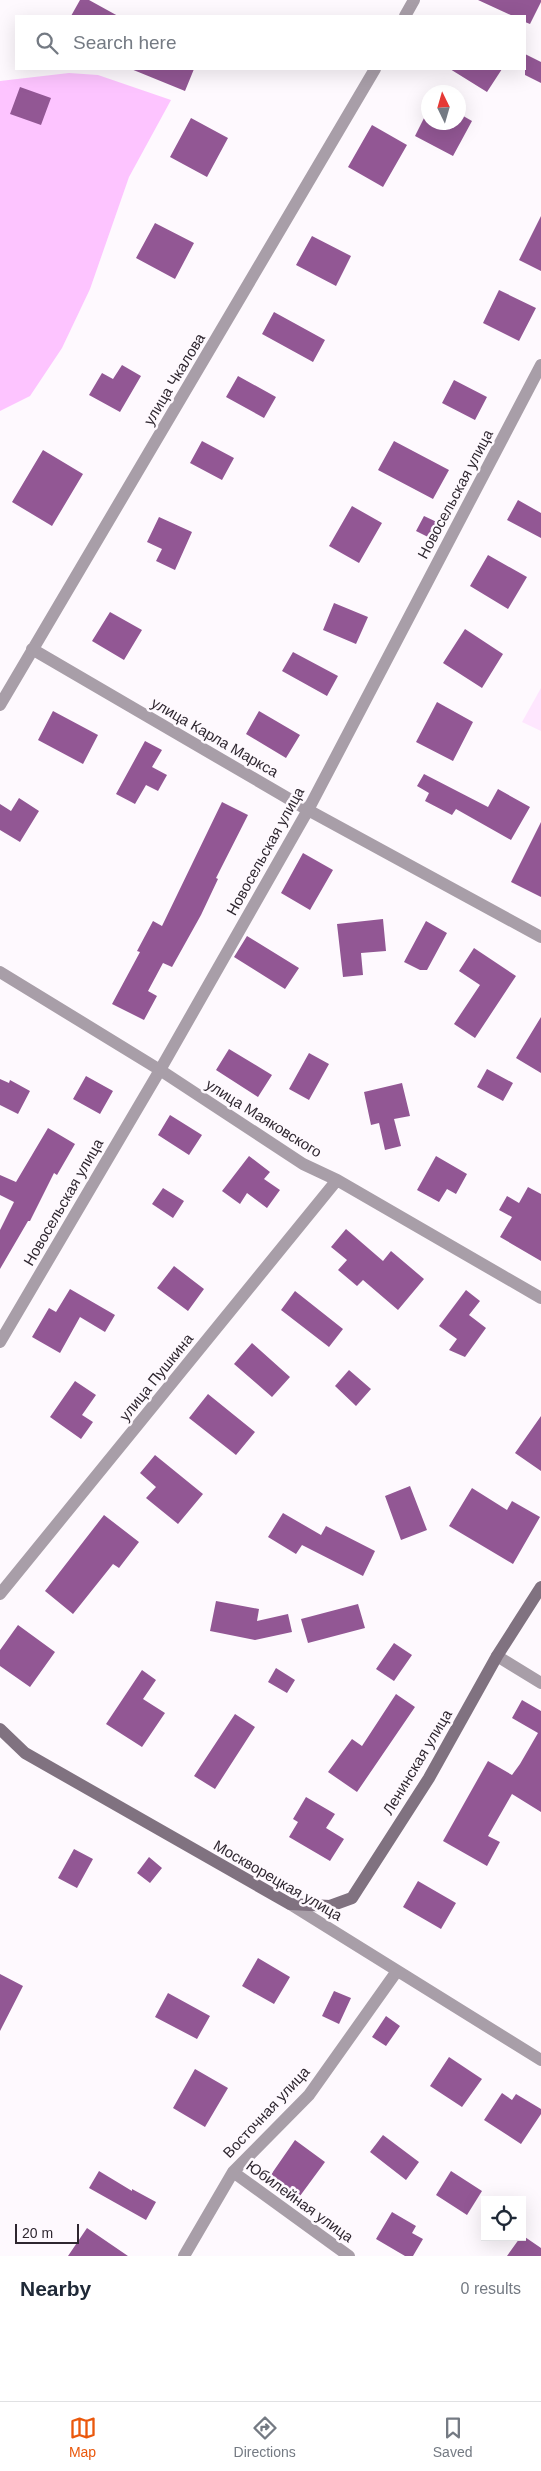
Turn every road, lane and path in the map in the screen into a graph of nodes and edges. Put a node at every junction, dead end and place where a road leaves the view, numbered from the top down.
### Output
1 (414, 0) edge
2 (406, 15) edge
3 (374, 70) edge
4 (541, 366) edge
5 (32, 649) junction
6 (0, 705) edge
7 (308, 810) junction
8 (541, 937) edge
9 (0, 972) edge
10 (160, 1070) junction
11 (337, 1180) junction
12 (541, 1298) edge
13 (0, 1342) edge
14 (541, 1587) edge
15 (0, 1594) edge
16 (496, 1656) junction
17 (541, 1683) edge
18 (0, 1729) edge
19 (290, 1904) junction
20 (397, 1971) junction
21 (541, 2060) edge
22 (233, 2172) junction
23 (184, 2256) edge
24 (349, 2256) edge

1 - 2 street
3 - 5 street, улица Чкалова
4 - 7 street, Новосельская улица
5 - 6 street, улица Чкалова
5 - 7 street, улица Карла Маркса
7 - 8 street, улица Карла Маркса
7 - 10 street, Новосельская улица
9 - 10 street, улица Маяковского
10 - 11 street, улица Маяковского
10 - 13 street, Новосельская улица
11 - 12 street, улица Маяковского
11 - 15 street, улица Пушкина
14 - 16 street, Ленинская улица
16 - 17 street
16 - 19 street, Ленинская улица
18 - 19 street, Москворецкая улица
19 - 20 street, Москворецкая улица
20 - 21 street, Москворецкая улица
20 - 22 street, Восточная улица
22 - 23 street, Восточная улица
22 - 24 street, Юбилейная улица

